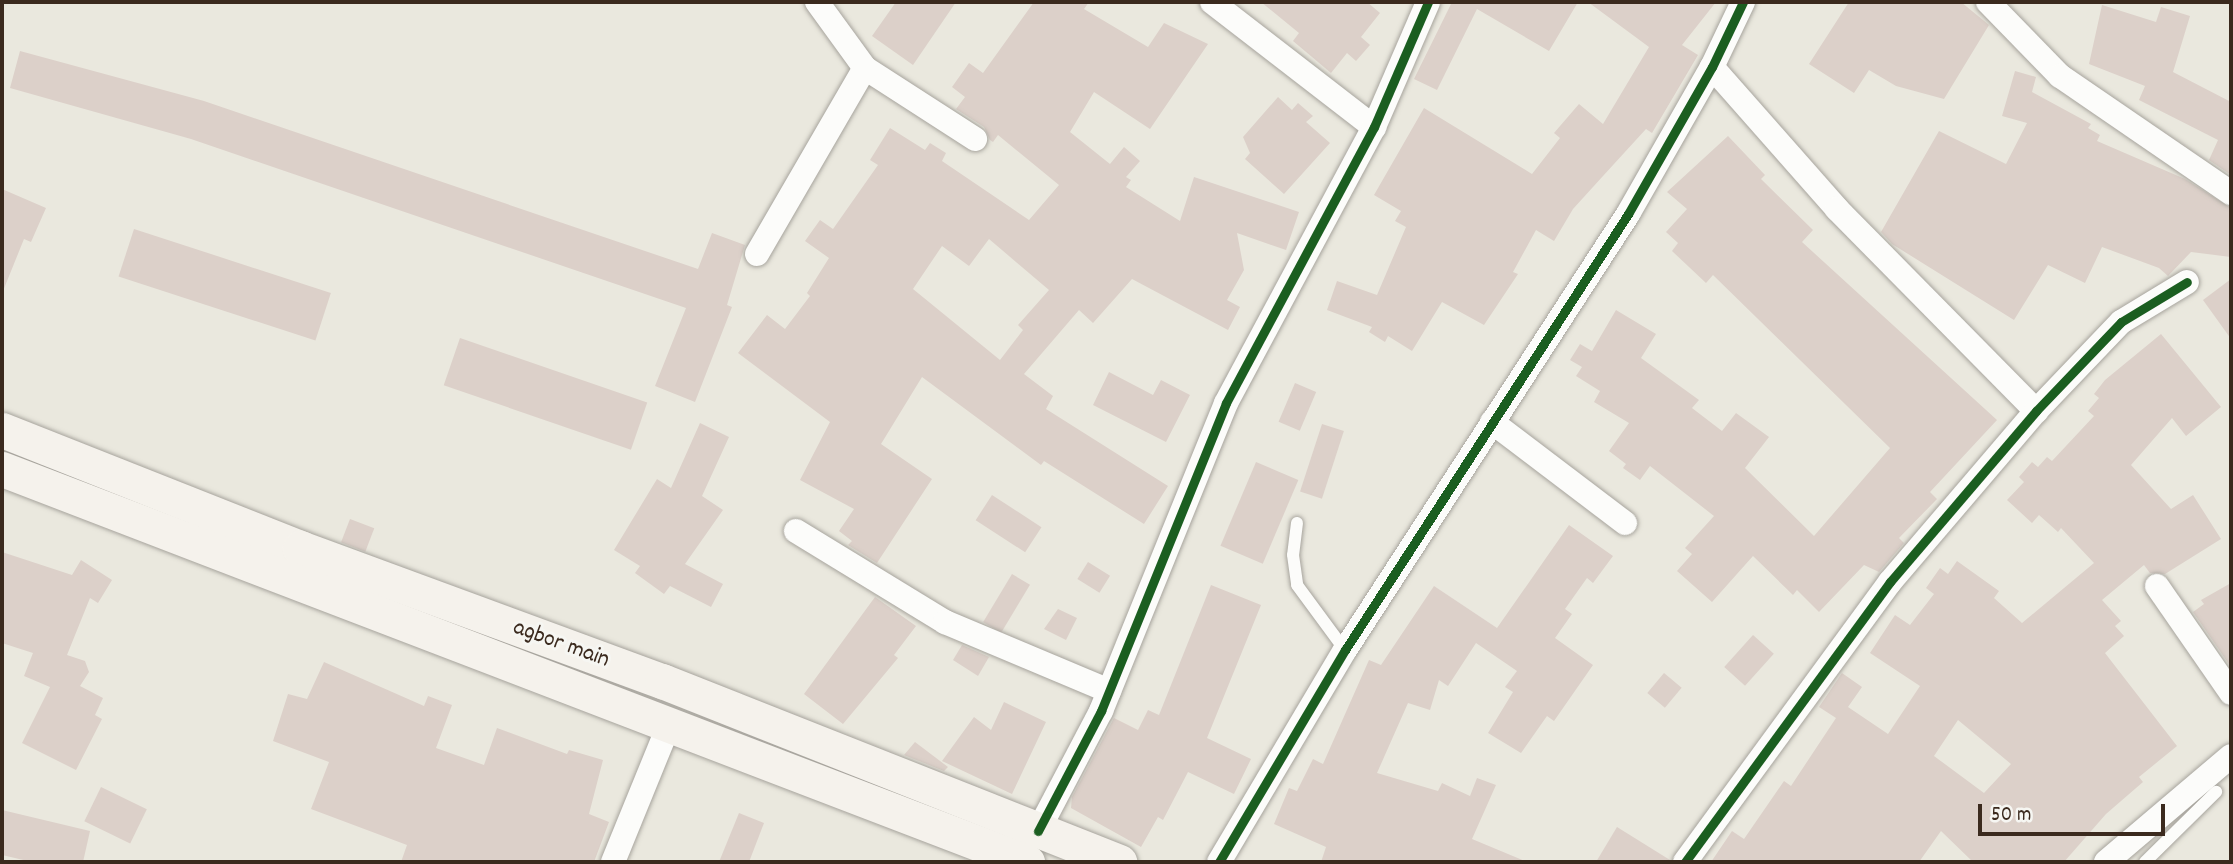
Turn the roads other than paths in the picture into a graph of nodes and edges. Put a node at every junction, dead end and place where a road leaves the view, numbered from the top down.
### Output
1 (817, 2) edge
2 (1212, 2) edge
3 (1428, 2) edge
4 (1743, 2) edge
5 (1987, 2) edge
6 (865, 68) junction
7 (1712, 68) junction
8 (1374, 127) junction
9 (975, 139) dead end
10 (2231, 193) edge
11 (757, 254) dead end
12 (2187, 282) dead end
13 (2036, 411) junction
14 (1492, 422) junction
15 (2, 430) edge
16 (2, 469) edge
17 (1297, 523) dead end
18 (1625, 523) dead end
19 (796, 531) dead end
20 (2157, 586) dead end
21 (1345, 650) junction
22 (1109, 691) junction
23 (2231, 693) edge
24 (670, 722) junction
25 (2231, 755) edge
26 (2216, 792) dead end
27 (1032, 846) edge
28 (613, 862) edge
29 (1119, 862) edge
30 (1219, 862) edge
31 (1685, 862) edge
32 (2106, 862) edge
33 (2145, 862) edge

1 - 6 street
2 - 8 street
3 - 8 street
4 - 7 street
5 - 10 street
6 - 9 street
6 - 11 street
7 - 13 street
7 - 14 street
8 - 22 street
12 - 13 street
13 - 31 street
14 - 18 street
14 - 21 street
15 - 27 main road, agbor main
16 - 24 main road, agbor main
17 - 21 lane
19 - 22 street
20 - 23 street
21 - 30 street
22 - 27 street
24 - 27 main road, agbor main
24 - 28 street
25 - 32 street
26 - 33 lane
27 - 29 main road, agbor main

